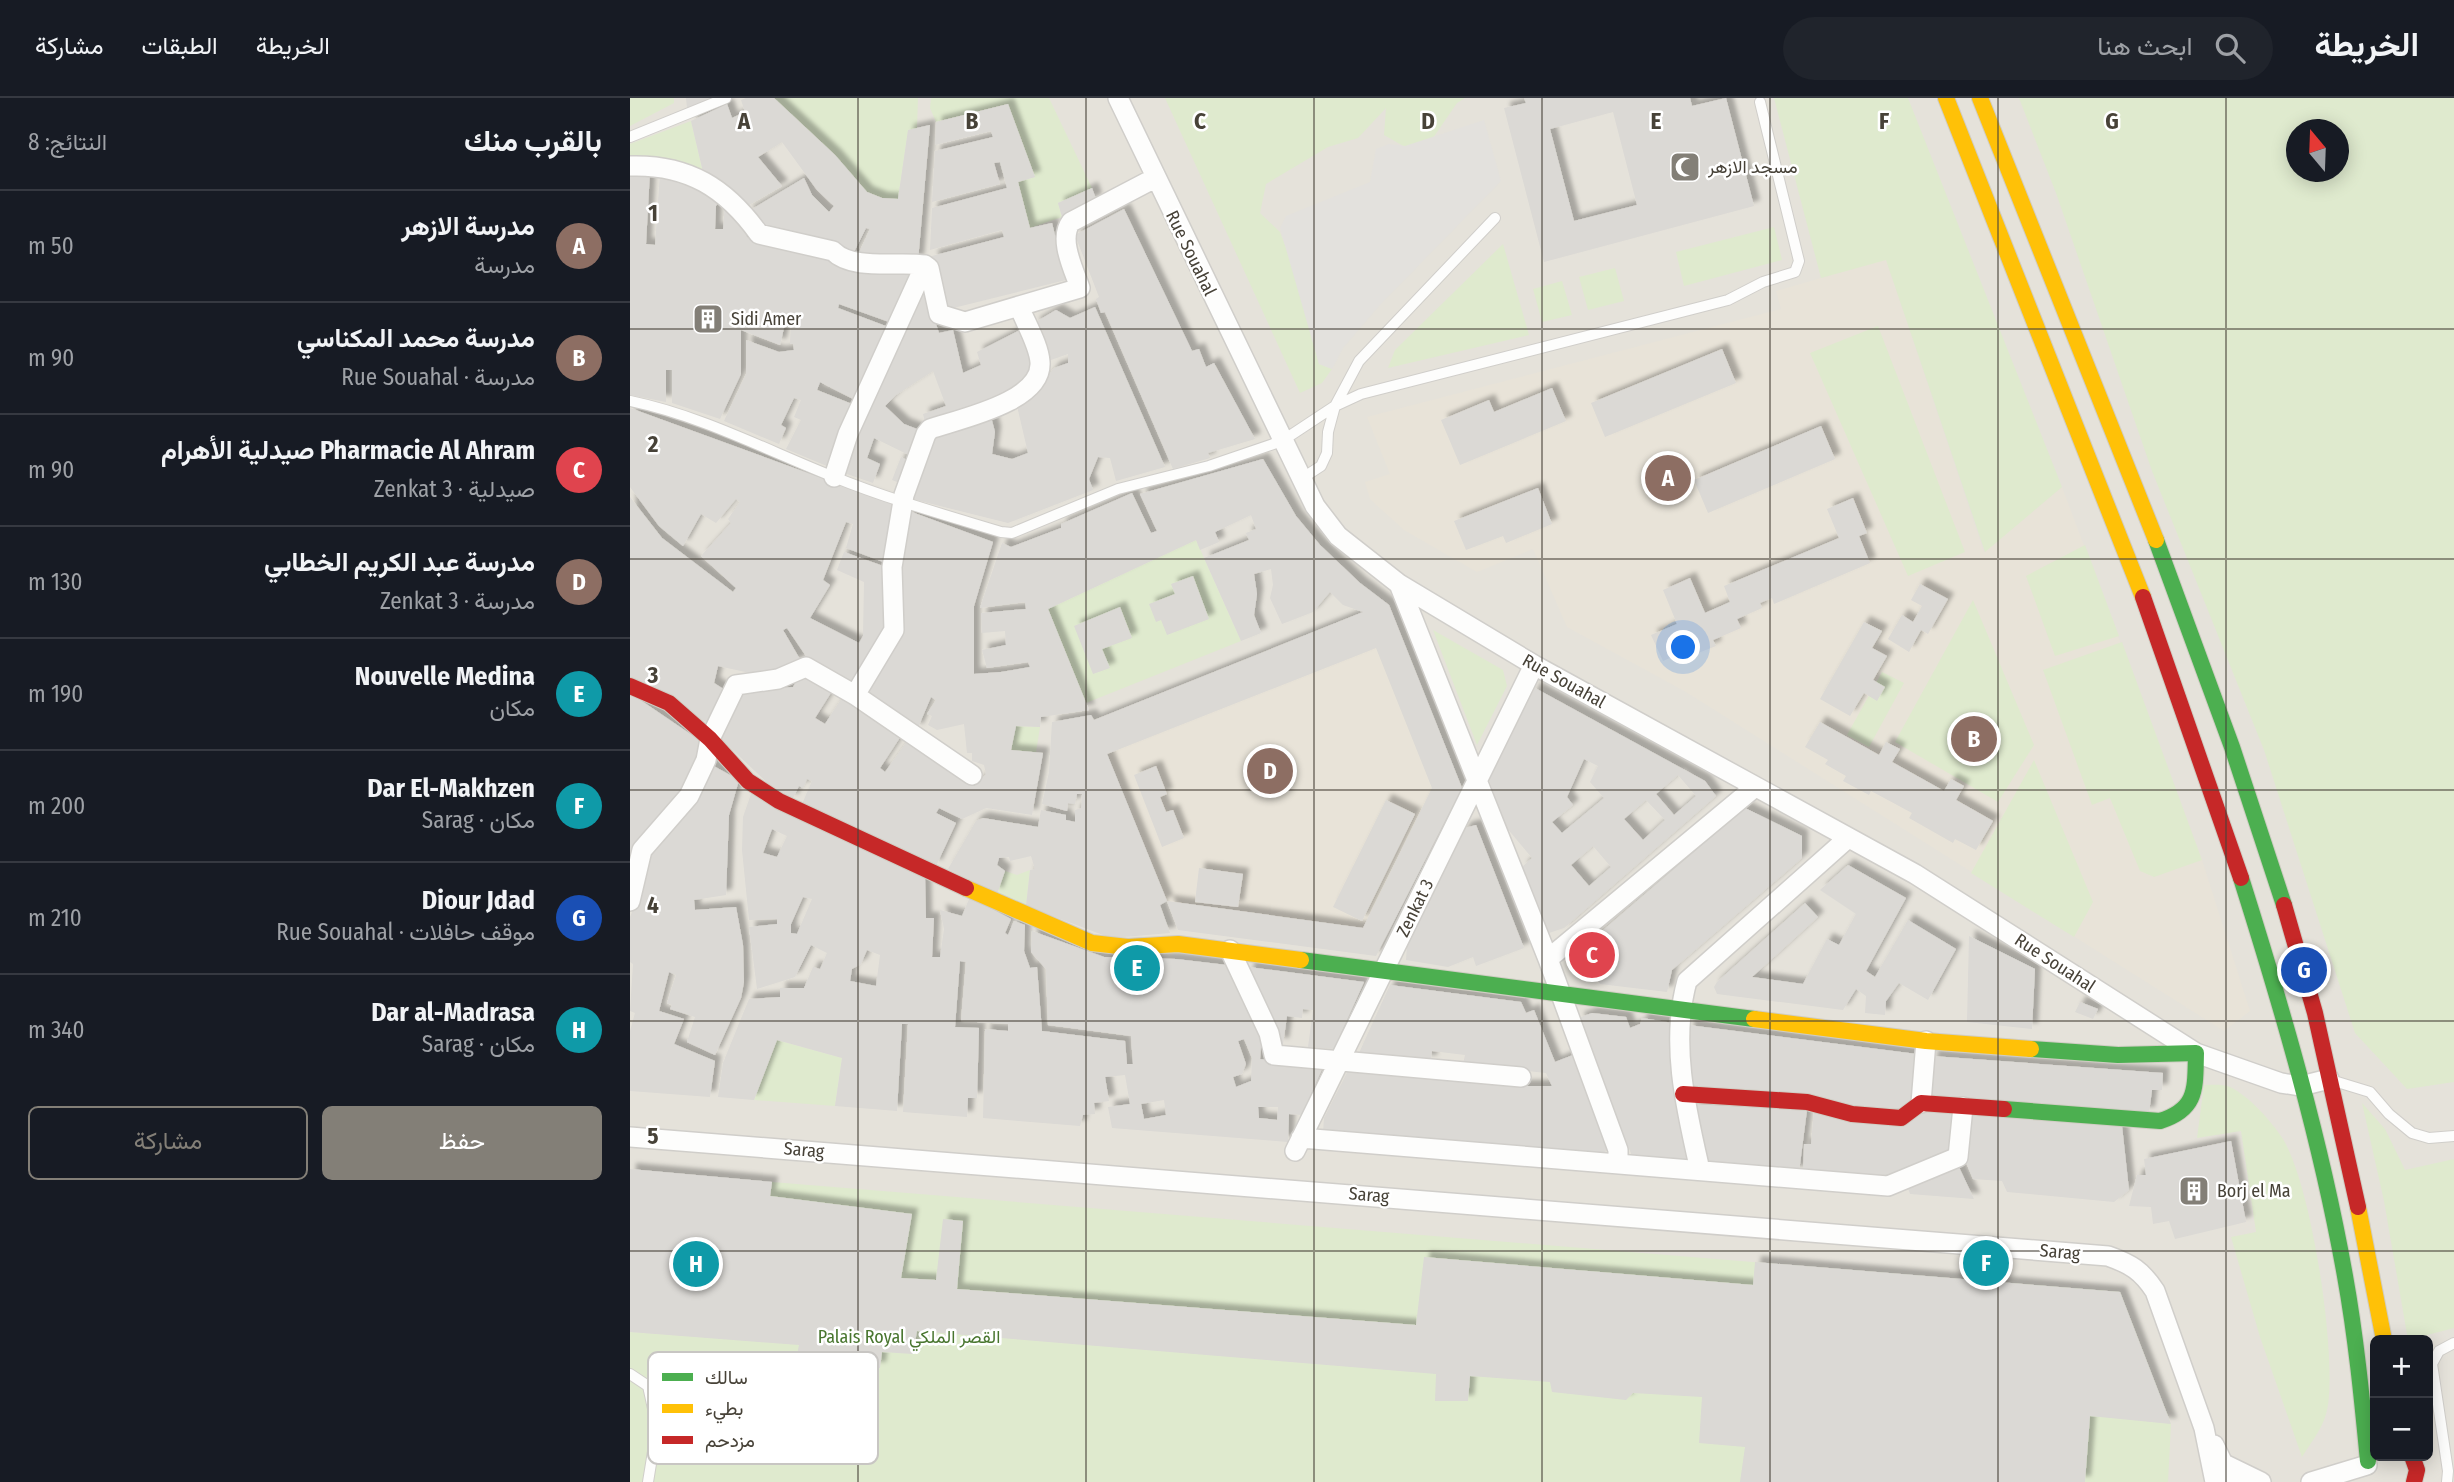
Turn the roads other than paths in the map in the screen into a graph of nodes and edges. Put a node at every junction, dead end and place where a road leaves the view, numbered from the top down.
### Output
1 (726, 98) edge
2 (1118, 98) edge
3 (1946, 98) edge
4 (1980, 98) edge
5 (1760, 102) dead end
6 (630, 137) edge
7 (630, 166) edge
8 (1155, 178) junction
9 (1495, 218) dead end
10 (925, 265) junction
11 (1019, 306) junction
12 (630, 401) edge
13 (1335, 406) junction
14 (1282, 442) junction
15 (834, 477) junction
16 (1301, 480) junction
17 (904, 502) junction
18 (1399, 584) junction
19 (1534, 665) junction
20 (630, 686) edge
21 (855, 695) junction
22 (710, 738) junction
23 (972, 775) dead end
24 (1476, 782) junction
25 (1755, 787) junction
26 (1848, 838) junction
27 (630, 901) edge
28 (1230, 950) junction
29 (1548, 959) junction
30 (1385, 969) junction
31 (1560, 994) junction
32 (1679, 1010) junction
33 (1926, 1041) junction
34 (2196, 1053) junction
35 (1340, 1059) junction
36 (1521, 1077) dead end
37 (2329, 1079) junction
38 (2301, 1086) junction
39 (1683, 1094) junction
40 (1921, 1103) junction
41 (1963, 1107) junction
42 (2454, 1136) edge
43 (630, 1137) edge
44 (1618, 1164) junction
45 (1700, 1170) junction
46 (2383, 1335) edge
47 (2454, 1343) edge
48 (630, 1374) edge
49 (648, 1386) edge
50 (2204, 1428) junction
51 (2414, 1461) edge
52 (651, 1464) edge
53 (2370, 1465) edge
54 (2228, 1473) edge
55 (2416, 1481) edge
56 (648, 1482) edge
57 (2215, 1482) edge
58 (2261, 1482) edge
59 (2311, 1482) edge
60 (2446, 1482) edge

1 - 6 lane
2 - 8 street, Rue Souahal
3 - 38 main road
4 - 37 main road
5 - 13 lane
7 - 10 street
8 - 11 street
8 - 14 street, Rue Souahal
9 - 13 lane
10 - 11 street
10 - 15 street
11 - 17 street
12 - 15 lane
13 - 14 lane
13 - 16 lane
14 - 16 street, Rue Souahal
14 - 17 lane
15 - 17 lane
16 - 18 street, Rue Souahal
17 - 21 street
18 - 19 street, Rue Souahal
18 - 24 street
19 - 24 street, Zenkat 3
19 - 25 street, Rue Souahal
20 - 22 main road
21 - 22 street
21 - 23 street
22 - 27 street
22 - 28 main road
24 - 29 street
24 - 30 street, Zenkat 3
25 - 26 street, Rue Souahal
25 - 29 street
26 - 32 street
26 - 34 street, Rue Souahal
28 - 30 main road
28 - 35 street
29 - 31 street
30 - 31 main road
30 - 35 street, Zenkat 3
31 - 32 main road
31 - 44 street
32 - 33 main road
32 - 39 street
33 - 34 main road
33 - 40 street
34 - 38 street, Rue Souahal
34 - 41 main road
35 - 36 street
35 - 44 street, Zenkat 3
37 - 38 street
37 - 42 lane
37 - 46 main road
38 - 53 main road
39 - 40 main road
39 - 45 street
40 - 41 main road
41 - 45 street
43 - 50 street, Sarag
44 - 45 street
47 - 60 lane
48 - 49 lane
50 - 54 street
50 - 57 street
51 - 55 main road
52 - 56 lane
53 - 59 street
54 - 58 street

